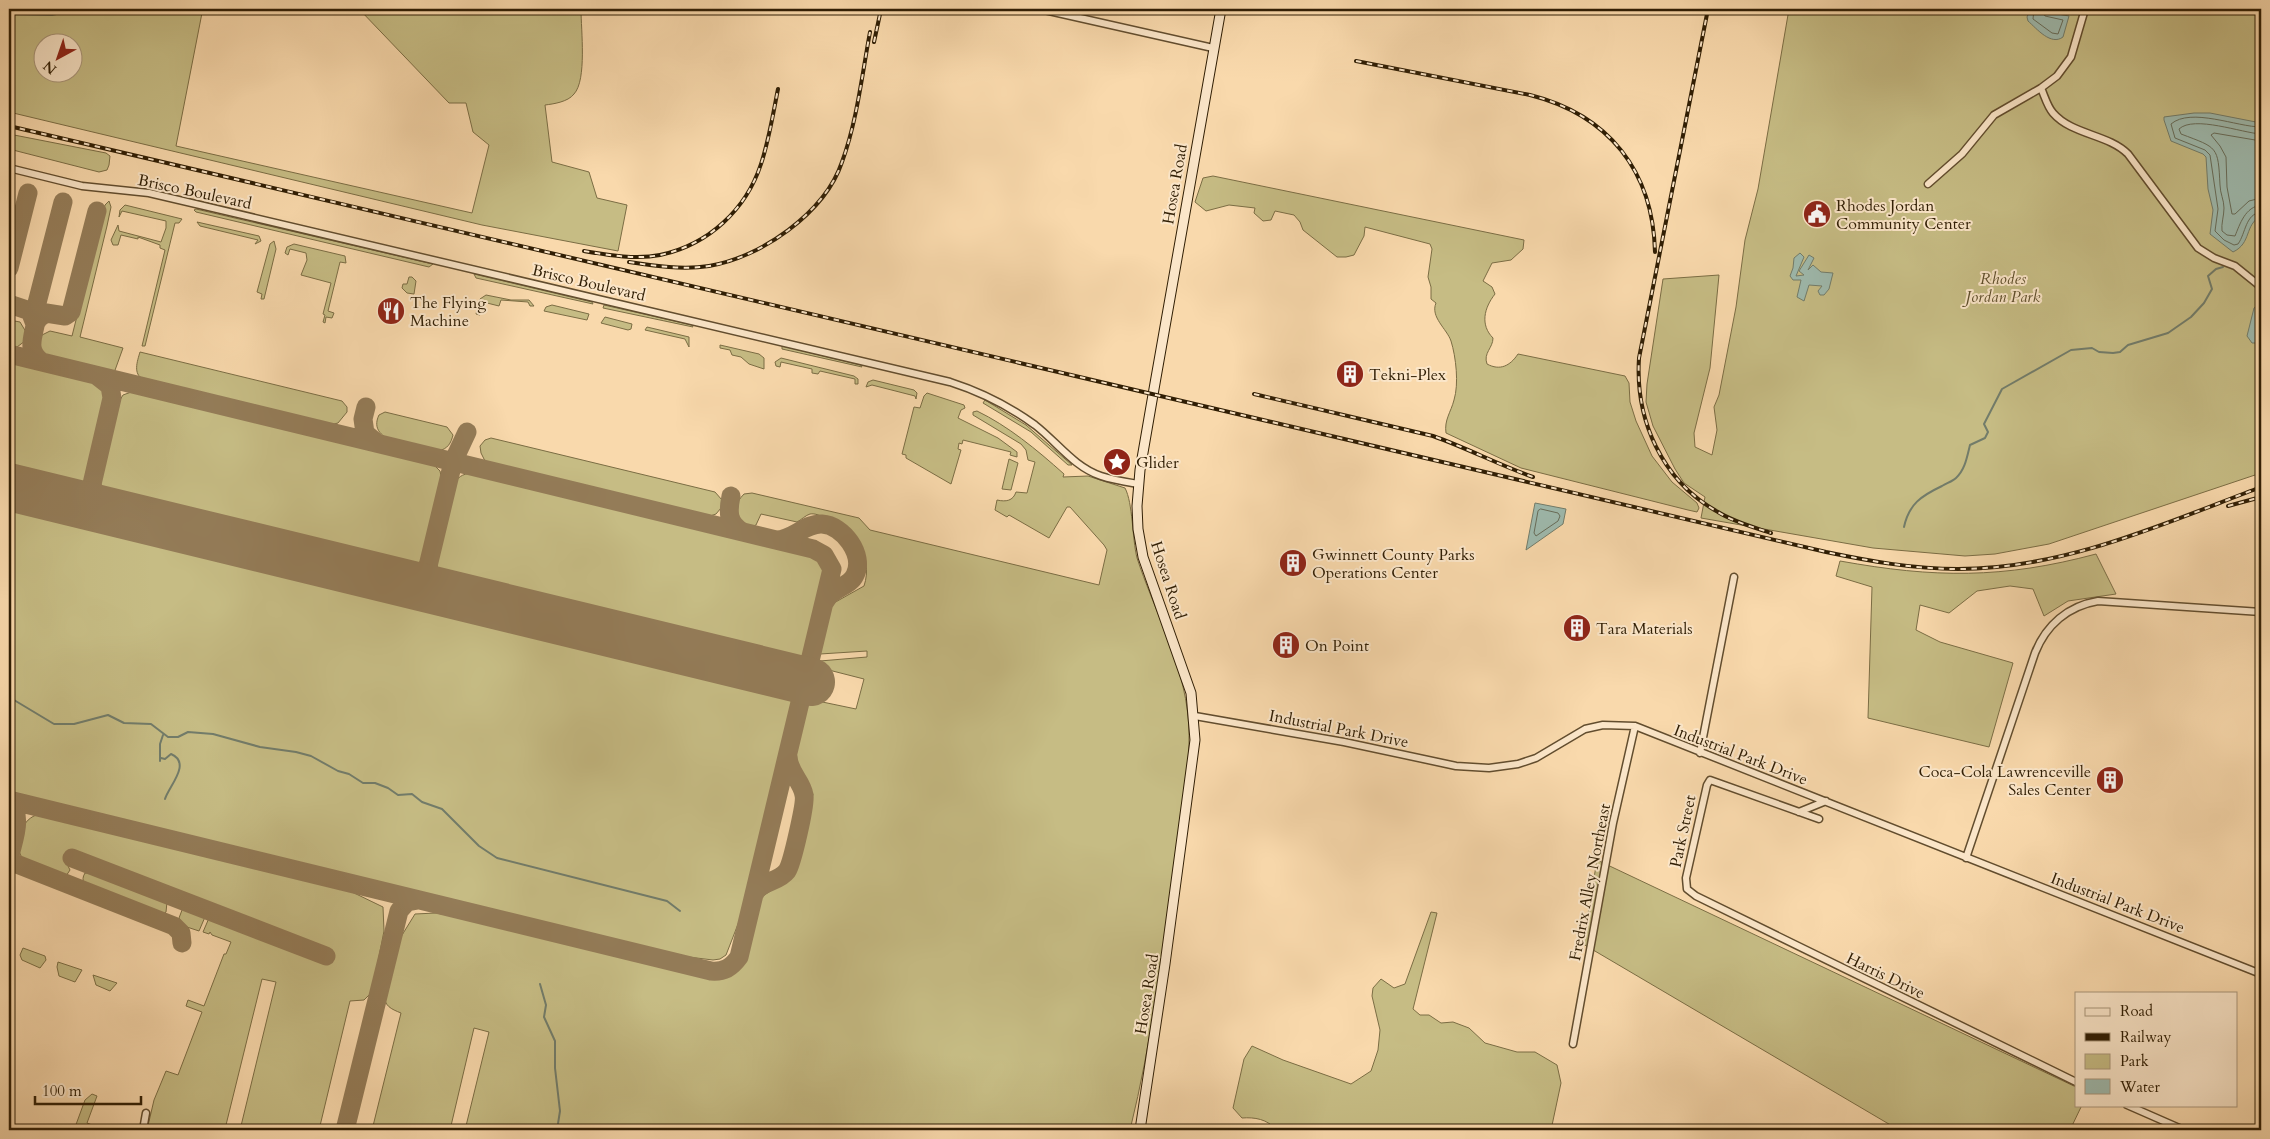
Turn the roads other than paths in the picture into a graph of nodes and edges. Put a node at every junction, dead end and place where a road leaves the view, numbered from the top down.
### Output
1 (1040, 9) edge
2 (1221, 9) edge
3 (2085, 9) edge
4 (1213, 48) junction
5 (2042, 88) junction
6 (9, 168) edge
7 (1928, 184) dead end
8 (2261, 287) edge
9 (1138, 484) junction
10 (1734, 577) dead end
11 (2261, 612) edge
12 (1194, 716) junction
13 (1635, 726) junction
14 (1700, 753) junction
15 (1826, 801) junction
16 (1799, 812) junction
17 (1819, 820) dead end
18 (1966, 858) junction
19 (1686, 889) joint
20 (2261, 974) edge
21 (1573, 1044) dead end
22 (2075, 1082) edge
23 (2129, 1106) edge
24 (146, 1113) dead end
25 (143, 1130) edge
26 (1140, 1130) edge
27 (2184, 1130) edge

1 - 4 street
2 - 4 street, Hosea Road
3 - 5 street
4 - 9 street, Hosea Road
5 - 7 street
5 - 8 street
6 - 9 street, Brisco Boulevard
9 - 12 street, Hosea Road
10 - 14 street
11 - 18 street
12 - 13 street, Industrial Park Drive
12 - 26 street, Hosea Road
13 - 14 street, Industrial Park Drive
13 - 21 street, Fredrix Alley Northeast
14 - 15 street, Industrial Park Drive
15 - 16 street
15 - 18 street, Industrial Park Drive
16 - 17 street
16 - 19 street, Park Street
18 - 20 street, Industrial Park Drive
19 - 22 street, Harris Drive
23 - 27 street
24 - 25 street

